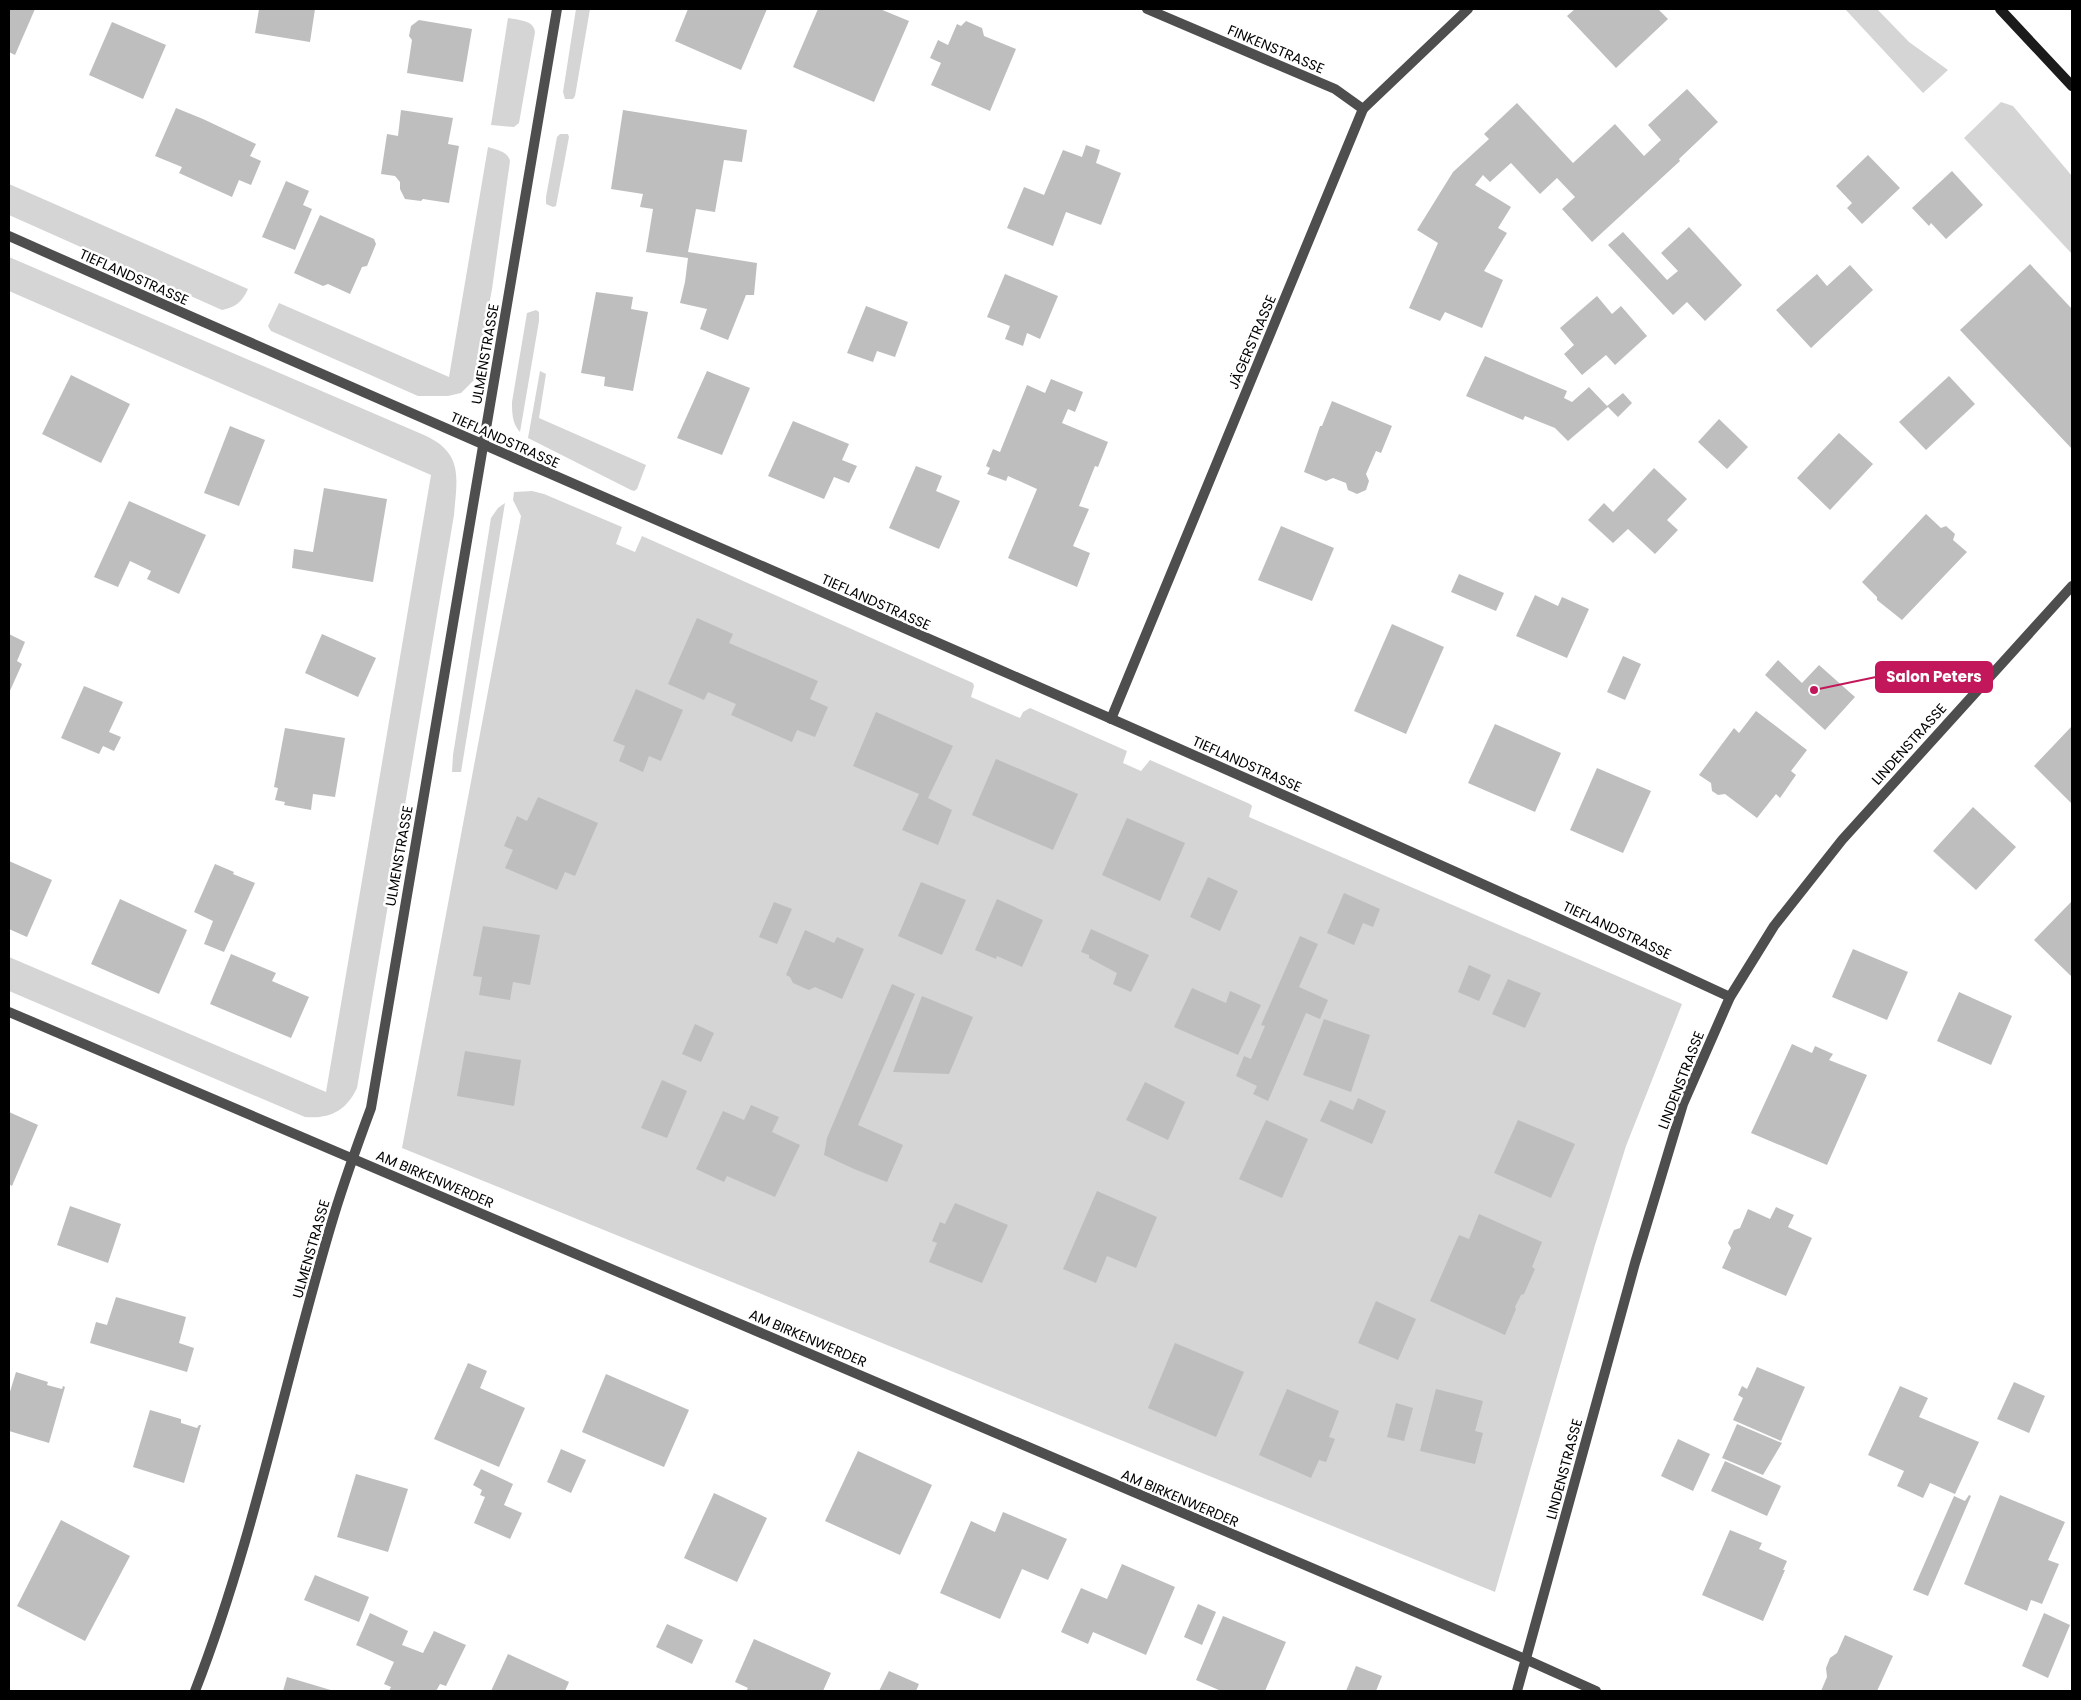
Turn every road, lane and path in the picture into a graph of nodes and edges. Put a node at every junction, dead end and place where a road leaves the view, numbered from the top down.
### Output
1 (557, 9) edge
2 (1147, 9) edge
3 (1468, 9) edge
4 (2000, 9) edge
5 (2072, 86) edge
6 (1363, 109) junction
7 (9, 236) edge
8 (483, 446) junction
9 (2072, 586) edge
10 (1110, 719) junction
11 (1730, 997) junction
12 (9, 1012) edge
13 (354, 1160) junction
14 (1525, 1659) junction
15 (196, 1691) edge
16 (1517, 1691) edge
17 (1596, 1691) edge

1 - 8 street, ULMENSTRASSE
2 - 6 street, FINKENSTRASSE
3 - 6 street, JÄGERSTRASSE
4 - 5 main road
6 - 10 street, JÄGERSTRASSE
7 - 8 street, TIEFLANDSTRASSE
8 - 10 street, TIEFLANDSTRASSE
8 - 13 street, ULMENSTRASSE
9 - 11 street, LINDENSTRASSE
10 - 11 street, TIEFLANDSTRASSE
11 - 14 street, LINDENSTRASSE
12 - 13 street, AM BIRKENWERDER
13 - 14 street, AM BIRKENWERDER
13 - 15 street, ULMENSTRASSE
14 - 16 street, LINDENSTRASSE
14 - 17 street, AM BIRKENWERDER

